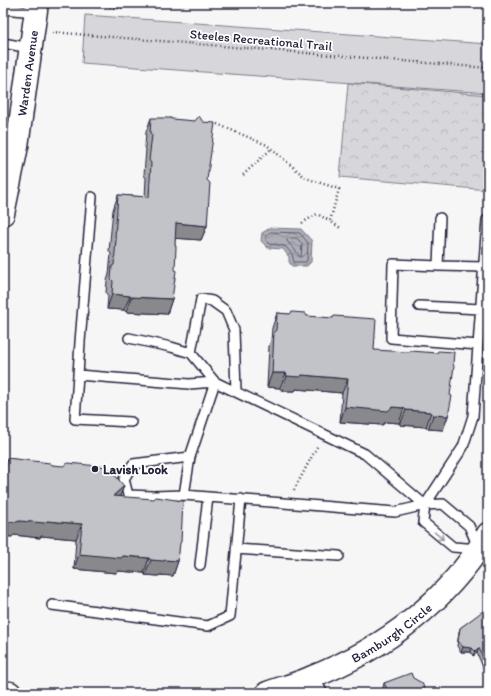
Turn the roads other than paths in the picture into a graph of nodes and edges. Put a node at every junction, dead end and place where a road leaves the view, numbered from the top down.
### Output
1 (3, 9) edge
2 (34, 23) edge
3 (3, 44) edge
4 (92, 197) dead end
5 (3, 214) edge
6 (440, 218) dead end
7 (487, 220) edge
8 (438, 266) junction
9 (484, 267) junction
10 (418, 306) dead end
11 (481, 309) junction
12 (128, 338) dead end
13 (478, 345) junction
14 (191, 353) junction
15 (78, 375) junction
16 (215, 382) junction
17 (236, 392) junction
18 (131, 422) dead end
19 (190, 457) junction
20 (184, 495) junction
21 (208, 497) junction
22 (241, 499) junction
23 (425, 504) junction
24 (485, 546) edge
25 (236, 549) junction
26 (339, 556) dead end
27 (200, 564) dead end
28 (52, 605) dead end
29 (313, 686) edge
30 (3, 692) edge
31 (10, 693) edge
32 (267, 693) edge

1 - 2 lane
2 - 3 lane
2 - 5 street, Warden Avenue
4 - 15 lane
6 - 8 lane
7 - 9 lane
8 - 9 lane
8 - 13 lane
9 - 11 lane
10 - 11 lane
11 - 13 lane
12 - 14 lane
13 - 23 lane
14 - 16 lane
14 - 17 lane
15 - 16 lane
15 - 18 lane
16 - 17 lane
16 - 19 lane
17 - 23 lane
19 - 20 lane
19 - 20 lane
20 - 21 lane
21 - 22 lane
21 - 27 lane
22 - 23 lane
22 - 25 lane
23 - 24 lane
23 -> 24 lane
24 - 29 street, Bamburgh Circle
25 - 26 lane
25 - 28 lane
29 - 32 street, Bamburgh Circle
30 - 31 street

